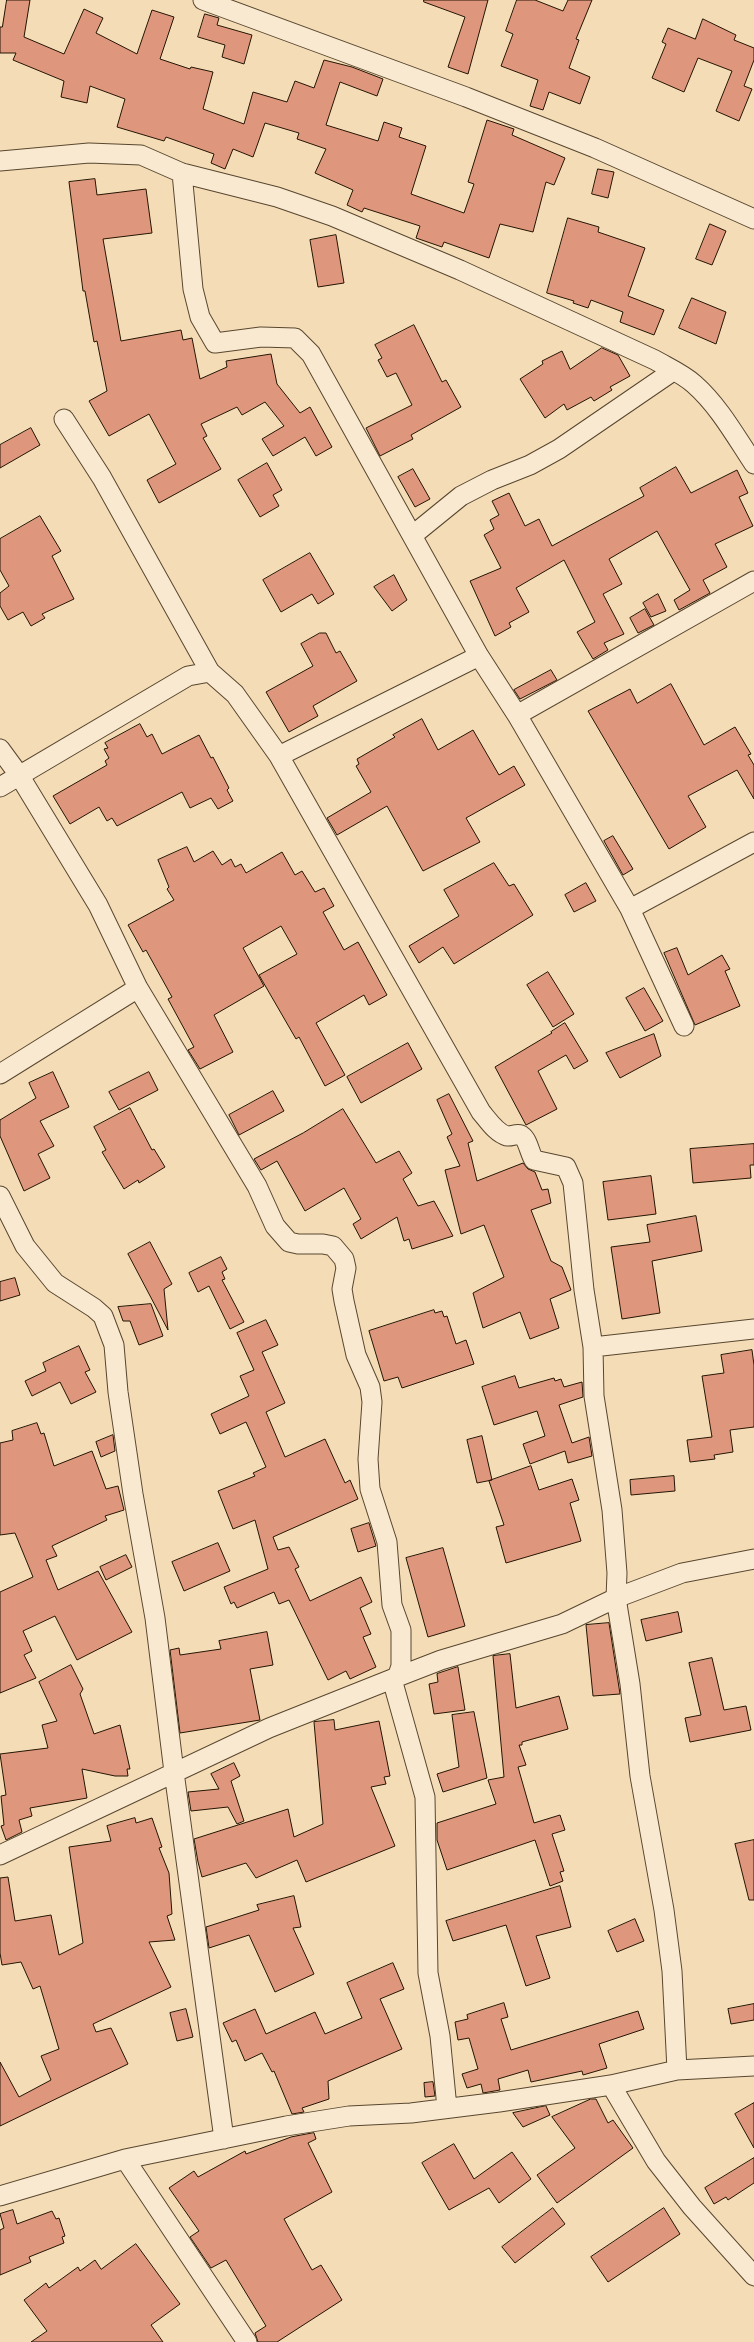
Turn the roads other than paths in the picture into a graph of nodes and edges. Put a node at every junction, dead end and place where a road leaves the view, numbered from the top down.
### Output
1 (204, 0) edge
2 (0, 161) edge
3 (182, 173) junction
4 (754, 218) edge
5 (673, 371) junction
6 (64, 419) dead end
7 (754, 464) edge
8 (413, 535) junction
9 (754, 581) edge
10 (479, 656) junction
11 (210, 672) junction
12 (517, 715) junction
13 (0, 749) edge
14 (279, 756) junction
15 (19, 775) junction
16 (0, 787) edge
17 (754, 842) edge
18 (630, 909) junction
19 (138, 988) junction
20 (684, 1026) dead end
21 (0, 1074) edge
22 (0, 1196) edge
23 (754, 1329) edge
24 (593, 1347) junction
25 (754, 1559) edge
26 (616, 1598) junction
27 (394, 1679) junction
28 (174, 1772) junction
29 (0, 1855) edge
30 (754, 2066) edge
31 (677, 2070) junction
32 (611, 2084) junction
33 (447, 2108) junction
34 (224, 2138) junction
35 (124, 2159) junction
36 (0, 2196) edge
37 (754, 2276) edge
38 (247, 2342) edge

1 - 4 street
2 - 3 street
3 - 5 street
3 - 8 street
5 - 7 street
5 - 8 street
6 - 11 street
8 - 10 street
9 - 12 street
10 - 12 street
10 - 14 street
11 - 14 street
11 - 15 street
12 - 18 street
13 - 15 street
14 - 24 street
15 - 16 street
15 - 19 street
17 - 18 street
18 - 20 street
19 - 21 street
19 - 27 street
22 - 28 street
23 - 24 street
24 - 26 street
25 - 26 street
26 - 27 street
26 - 31 street
27 - 28 street
27 - 33 street
28 - 29 street
28 - 34 street
30 - 31 street
31 - 32 street
32 - 33 street
32 - 37 street
33 - 34 street
34 - 35 street
35 - 36 street
35 - 38 street

